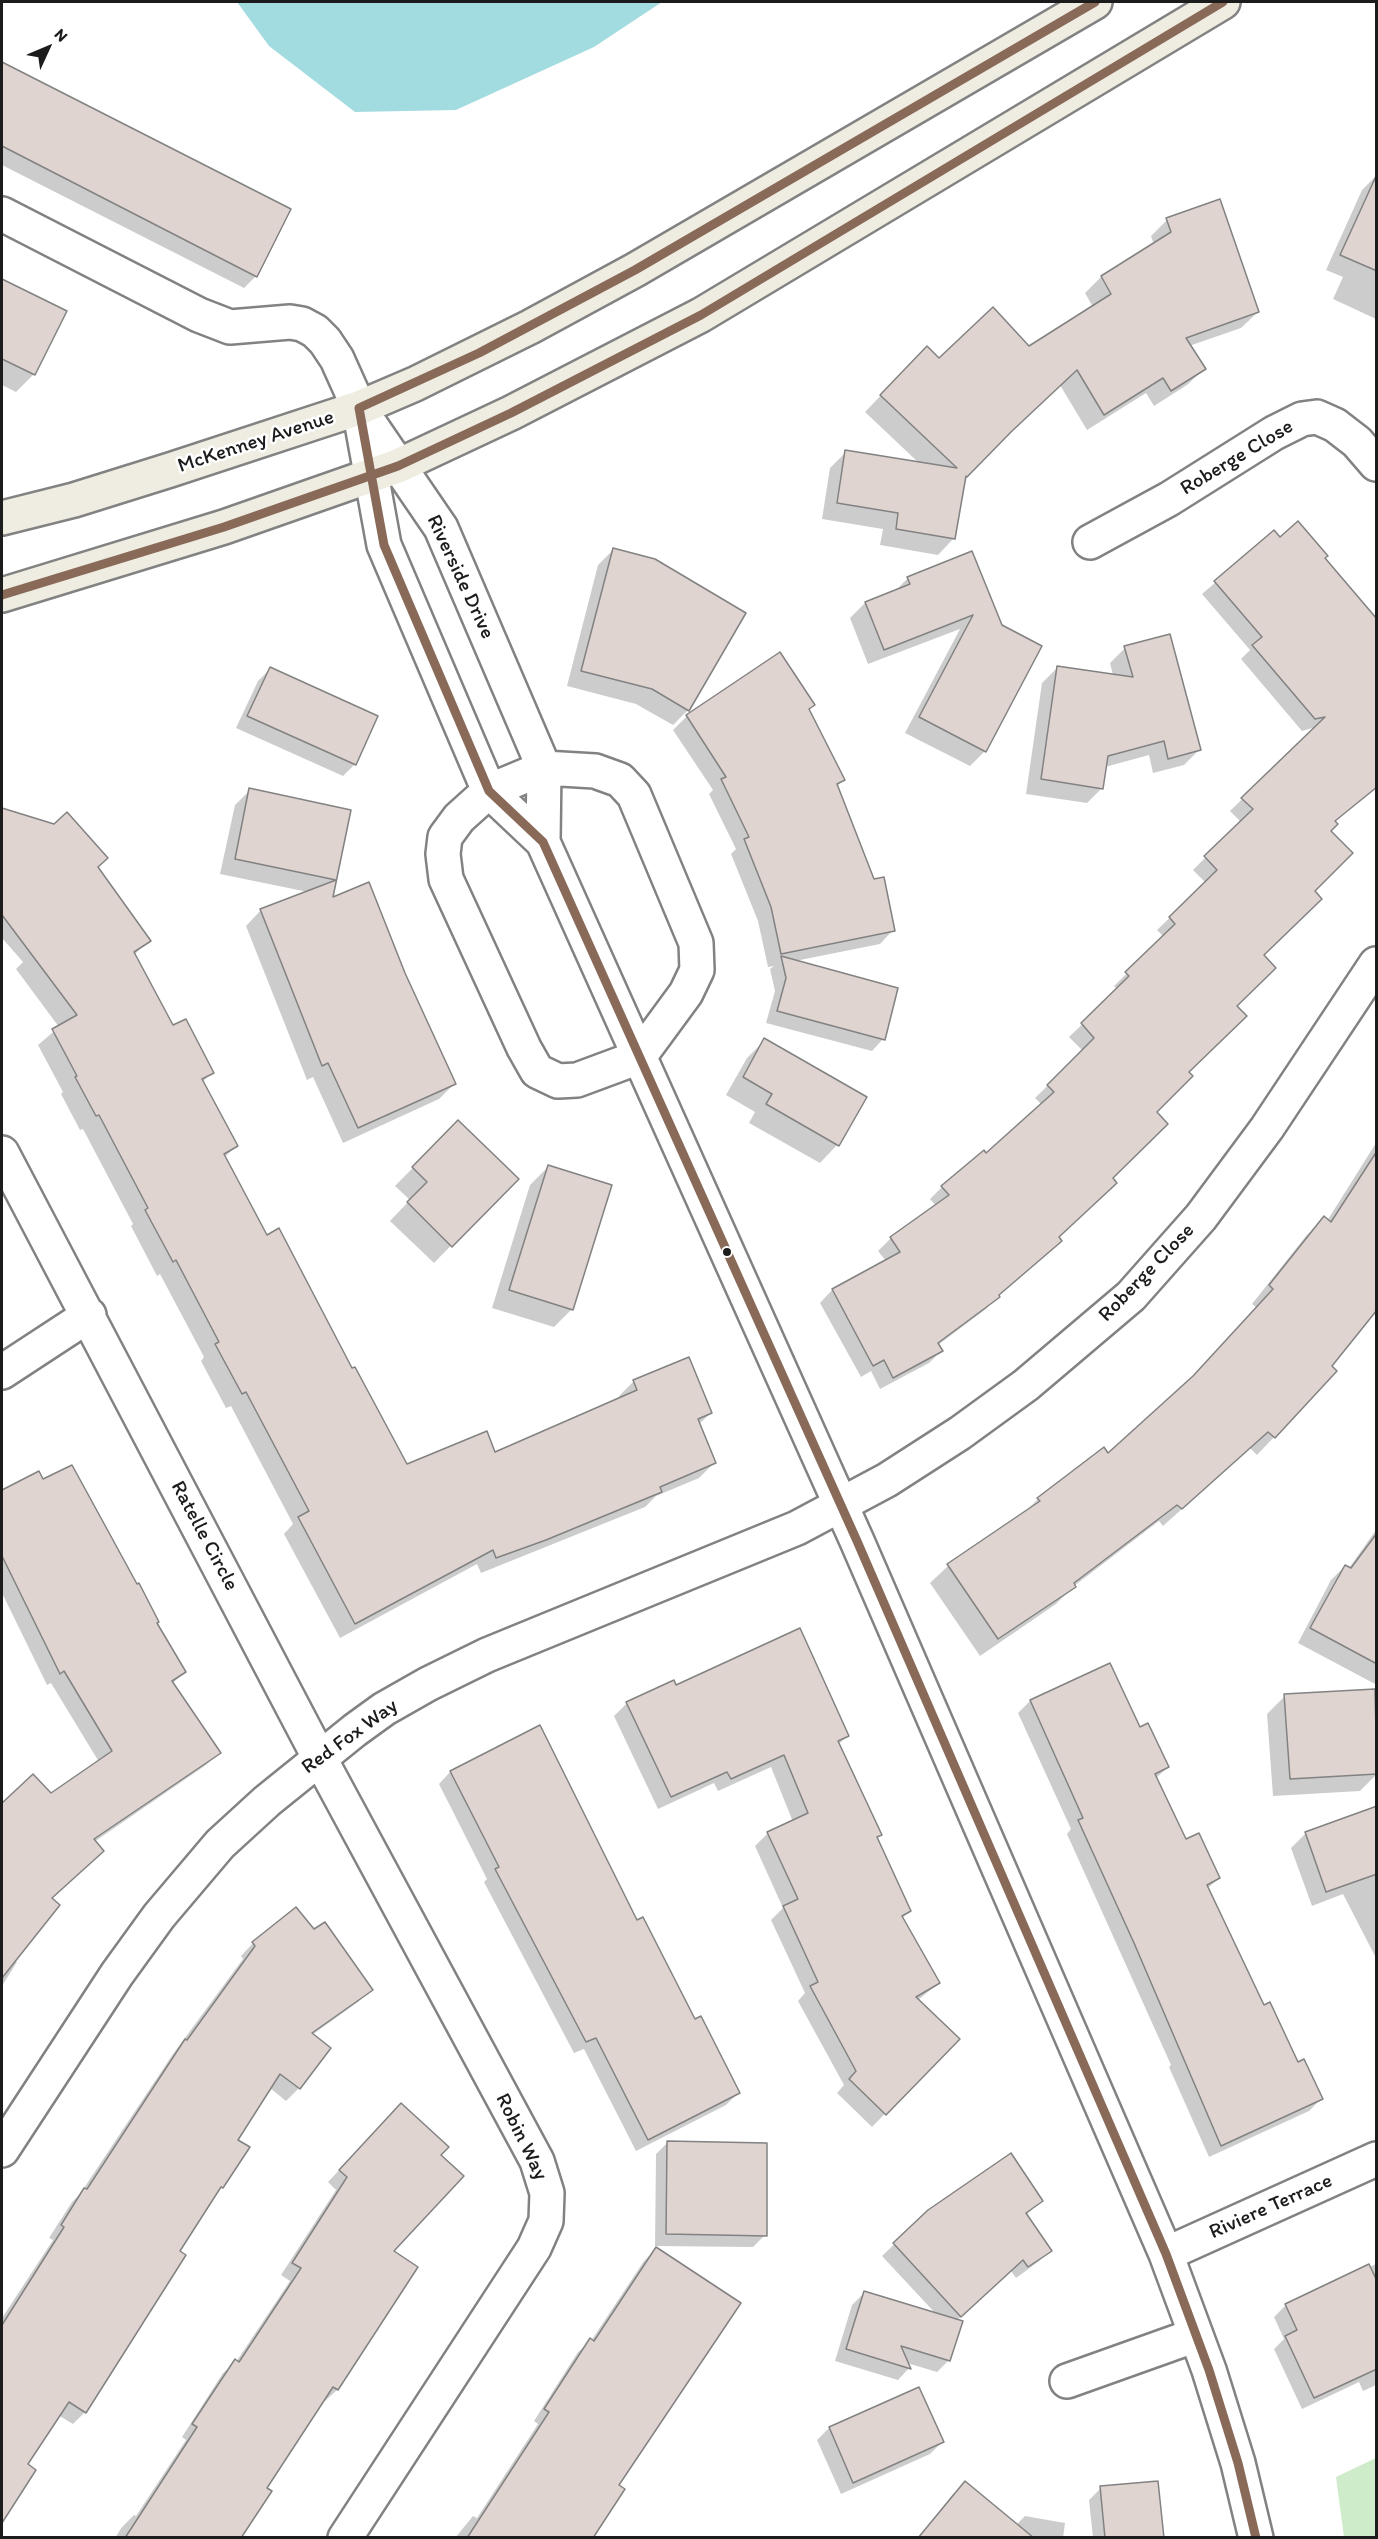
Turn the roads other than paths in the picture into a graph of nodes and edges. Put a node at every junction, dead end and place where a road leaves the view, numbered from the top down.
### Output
1 (1095, 2) edge
2 (1223, 2) edge
3 (2, 214) edge
4 (359, 408) junction
5 (1377, 464) edge
6 (385, 470) junction
7 (2, 518) edge
8 (1090, 542) dead end
9 (2, 595) edge
10 (544, 768) junction
11 (489, 791) junction
12 (543, 842) junction
13 (1377, 964) edge
14 (639, 1057) junction
15 (2, 1153) edge
16 (88, 1315) junction
17 (2, 1372) edge
18 (841, 1505) junction
19 (319, 1757) junction
20 (2, 2150) edge
21 (1377, 2159) edge
22 (1166, 2254) junction
23 (1196, 2335) junction
24 (1067, 2381) dead end
25 (345, 2538) edge
26 (1256, 2538) edge

1 - 4 main road, McKenney Avenue
2 - 6 main road
3 - 4 street, Riverside Drive
4 - 6 street, Riverside Drive
4 - 7 main road, McKenney Avenue
5 - 8 street, Roberge Close
6 - 9 main road
6 - 10 street, Riverside Drive
6 - 11 street, Riverside Drive
10 - 11 street
10 - 12 street, Riverside Drive
10 - 14 street
11 - 12 street, Riverside Drive
11 - 14 street
12 - 14 street, Riverside Drive
13 - 18 street, Roberge Close
14 - 18 street, Riverside Drive
15 - 16 street, Ratelle Circle
16 - 17 street
16 - 19 street, Ratelle Circle
18 - 19 street, Red Fox Way
18 - 22 street, Riverside Drive
19 - 20 street, Red Fox Way
19 - 25 street, Robin Way
21 - 22 street, Riviere Terrace
22 - 23 street, Riverside Drive
23 - 24 street
23 - 26 street, Riverside Drive

